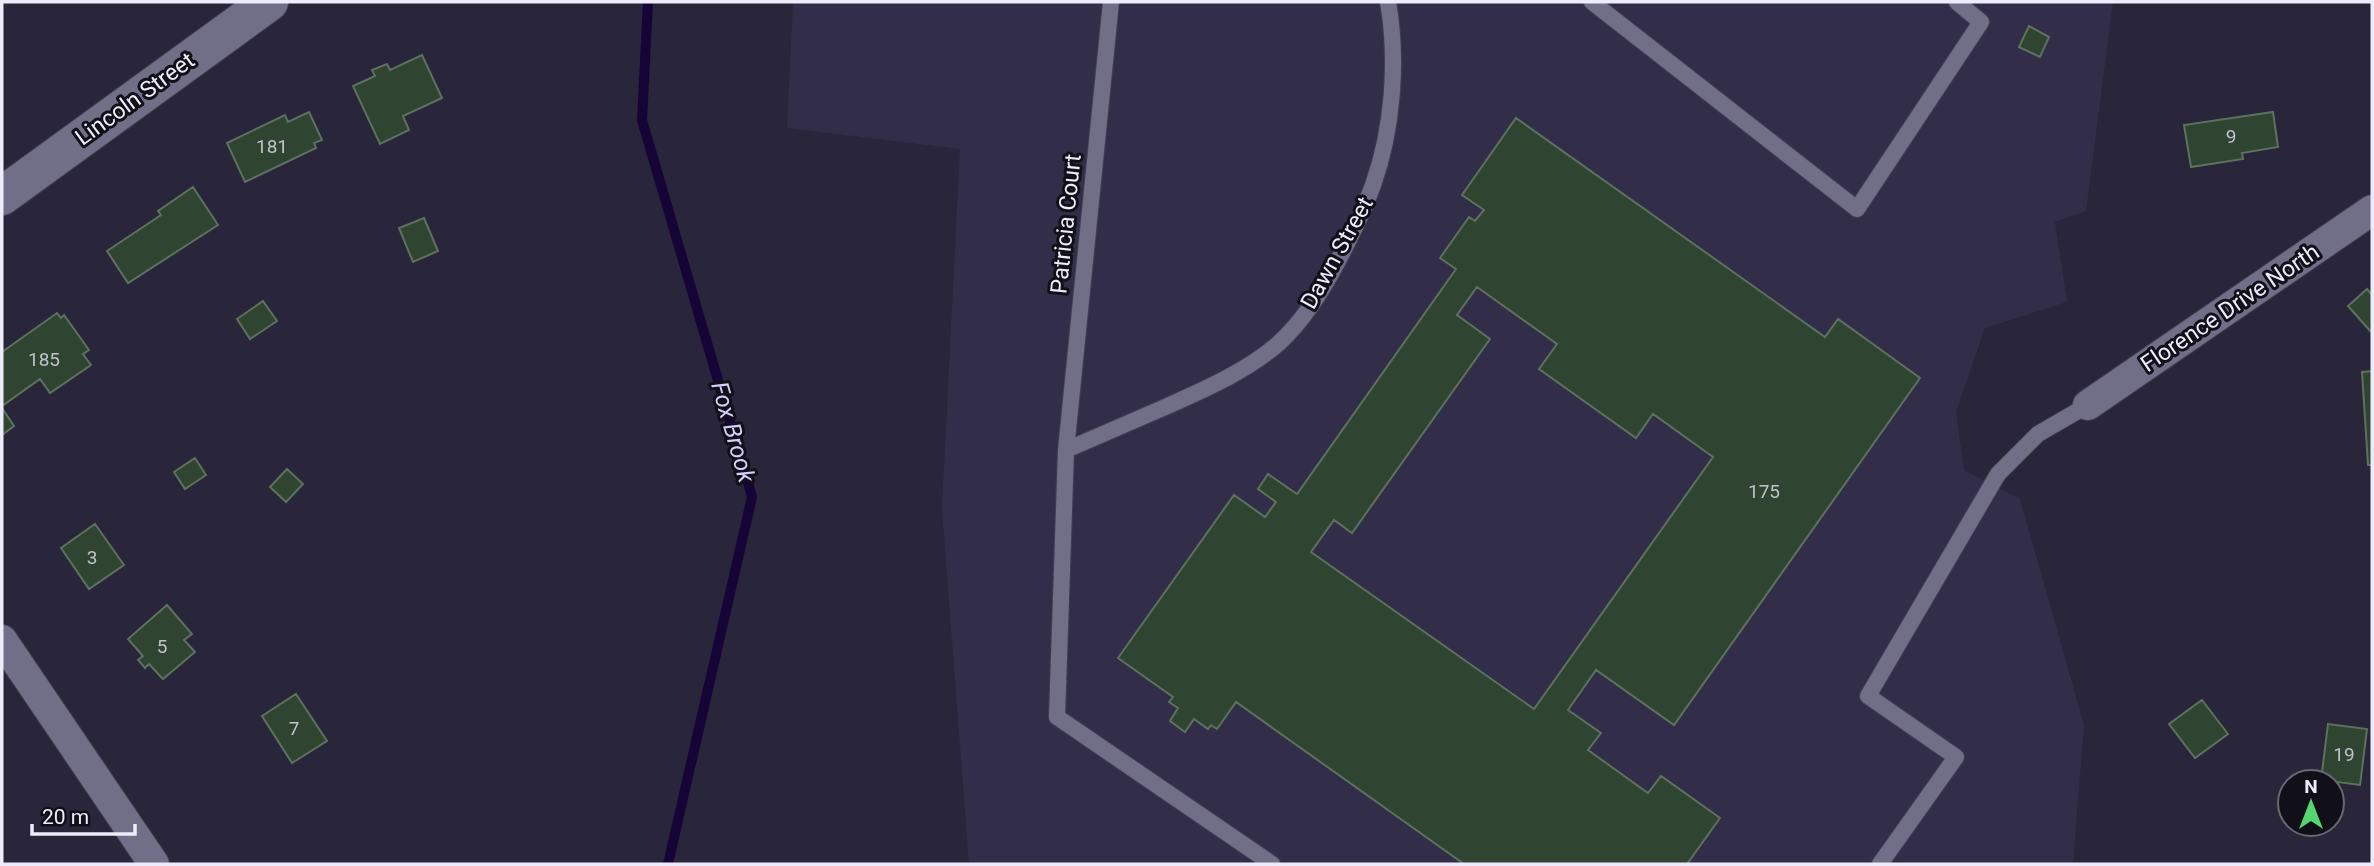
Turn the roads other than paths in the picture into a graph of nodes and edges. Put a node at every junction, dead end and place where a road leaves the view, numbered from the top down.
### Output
1 (269, 2) edge
2 (1111, 2) edge
3 (1388, 2) edge
4 (1592, 2) edge
5 (1956, 2) edge
6 (2, 196) edge
7 (2372, 210) edge
8 (2088, 405) joint
9 (1066, 450) junction
10 (2, 640) edge
11 (140, 859) edge
12 (1272, 864) edge
13 (1880, 864) edge

1 - 6 main road, Lincoln Street
2 - 9 lane, Patricia Court
3 - 9 lane, Dawn Street
4 - 5 lane
7 - 8 street, Florence Drive North
8 - 13 lane
9 - 12 lane, Patricia Court
10 - 11 street

